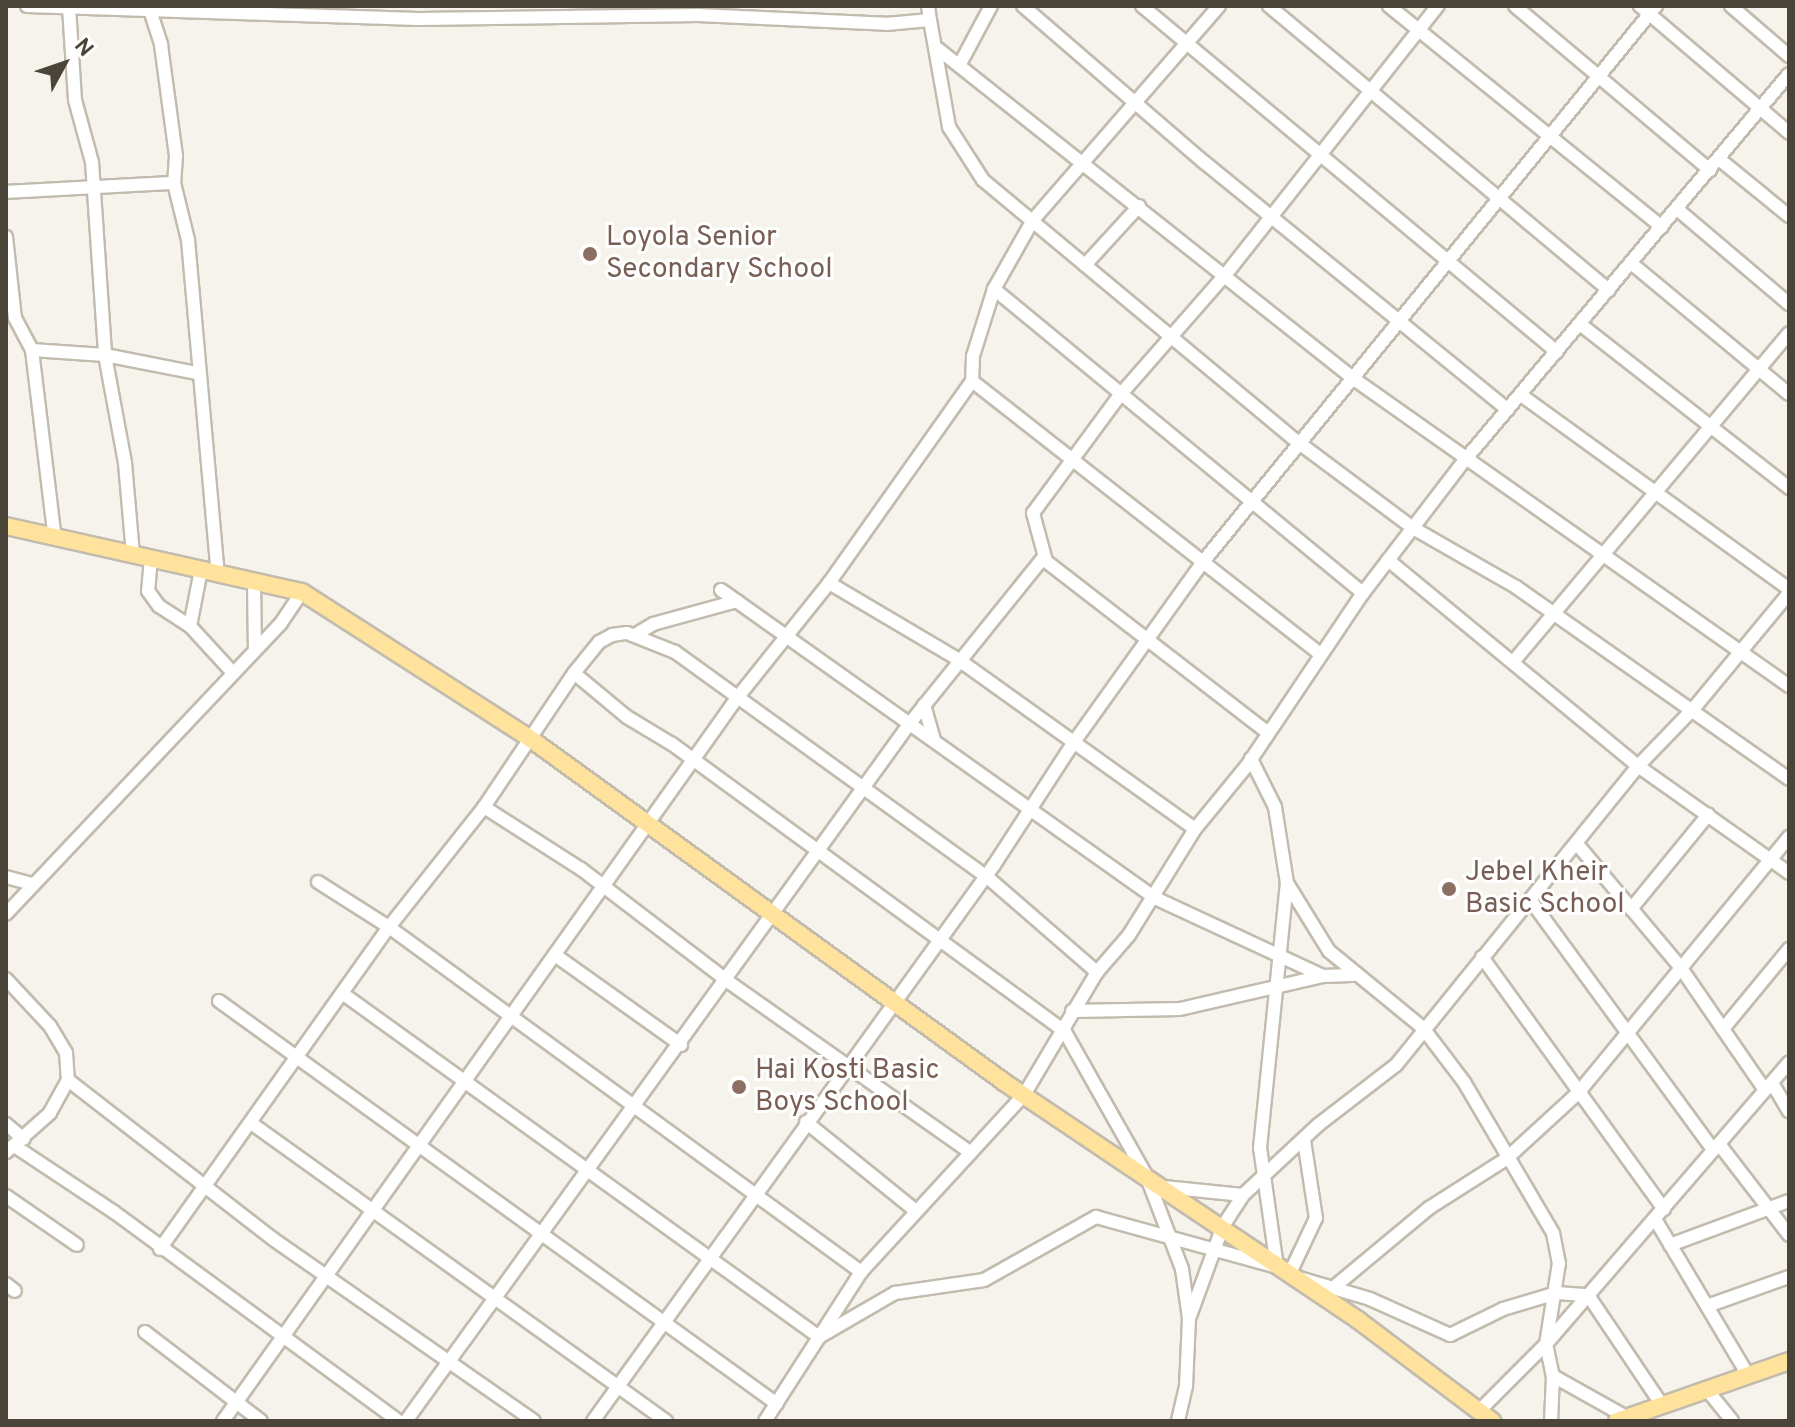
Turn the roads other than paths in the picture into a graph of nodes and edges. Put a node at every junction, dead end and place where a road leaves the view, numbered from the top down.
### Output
1 (27, 6) edge
2 (856, 6) edge
3 (928, 6) edge
4 (991, 6) edge
5 (1023, 6) edge
6 (1142, 6) edge
7 (1219, 6) edge
8 (1269, 6) edge
9 (1389, 6) edge
10 (1438, 6) edge
11 (1515, 6) edge
12 (1731, 6) edge
13 (69, 7) edge
14 (149, 9) edge
15 (1649, 9) edge
16 (232, 10) edge
17 (309, 10) edge
18 (698, 10) edge
19 (616, 11) edge
20 (393, 12) edge
21 (462, 12) edge
22 (776, 12) edge
23 (544, 13) edge
24 (930, 20) junction
25 (857, 21) junction
26 (1418, 30) junction
27 (1187, 44) junction
28 (938, 49) junction
29 (1789, 56) edge
30 (960, 64) junction
31 (1789, 74) edge
32 (1600, 76) junction
33 (1370, 88) junction
34 (1135, 103) junction
35 (1760, 111) junction
36 (1789, 133) edge
37 (1552, 135) junction
38 (1320, 151) junction
39 (1719, 159) junction
40 (1085, 163) junction
41 (1710, 170) junction
42 (174, 183) junction
43 (91, 187) junction
44 (6, 192) edge
45 (1499, 200) junction
46 (1139, 206) junction
47 (1677, 209) junction
48 (1270, 214) junction
49 (1789, 216) edge
50 (1033, 220) junction
51 (1662, 227) junction
52 (6, 237) edge
53 (1449, 262) junction
54 (1631, 263) junction
55 (1085, 265) junction
56 (1226, 274) junction
57 (994, 289) junction
58 (1609, 290) junction
59 (1789, 304) edge
60 (1400, 323) junction
61 (1580, 324) junction
62 (1789, 333) edge
63 (1171, 337) junction
64 (32, 350) junction
65 (1557, 352) junction
66 (105, 355) junction
67 (1759, 368) junction
68 (197, 373) junction
69 (1354, 379) junction
70 (972, 381) junction
71 (1789, 394) edge
72 (1120, 395) junction
73 (1521, 395) junction
74 (1508, 410) junction
75 (1709, 426) junction
76 (1299, 443) junction
77 (1070, 460) junction
78 (1464, 461) junction
79 (1789, 488) edge
80 (1653, 491) junction
81 (1252, 504) junction
82 (6, 526) edge
83 (1413, 528) junction
84 (54, 532) junction
85 (1601, 552) junction
86 (133, 554) junction
87 (151, 558) junction
88 (1043, 558) junction
89 (1388, 560) junction
90 (1202, 563) junction
91 (209, 572) junction
92 (254, 581) junction
93 (829, 583) junction
94 (721, 590) dead end
95 (1789, 591) edge
96 (302, 592) junction
97 (1363, 593) junction
98 (737, 601) junction
99 (1551, 611) junction
100 (190, 626) junction
101 (788, 633) junction
102 (635, 635) junction
103 (1144, 641) junction
104 (255, 650) junction
105 (1319, 653) junction
106 (1740, 653) junction
107 (959, 660) junction
108 (1513, 662) junction
109 (233, 673) junction
110 (574, 673) junction
111 (1789, 686) edge
112 (737, 698) junction
113 (924, 705) junction
114 (1694, 708) junction
115 (910, 723) junction
116 (1267, 732) junction
117 (528, 737) junction
118 (934, 740) junction
119 (1074, 742) junction
120 (1251, 759) junction
121 (695, 761) junction
122 (1638, 766) junction
123 (1789, 779) edge
124 (863, 787) junction
125 (484, 807) junction
126 (1030, 810) junction
127 (1708, 815) junction
128 (650, 824) junction
129 (1195, 829) junction
130 (1789, 837) edge
131 (1577, 844) junction
132 (816, 852) junction
133 (1771, 858) junction
134 (1789, 873) edge
135 (986, 876) junction
136 (6, 877) edge
137 (318, 882) dead end
138 (1287, 883) junction
139 (33, 884) junction
140 (605, 887) junction
141 (1155, 898) junction
142 (1531, 901) junction
143 (1631, 909) junction
144 (772, 913) junction
145 (6, 914) edge
146 (389, 927) junction
147 (939, 940) junction
148 (1789, 949) edge
149 (555, 955) junction
150 (1279, 955) junction
151 (1482, 957) junction
152 (1681, 968) junction
153 (1097, 972) junction
154 (1358, 975) junction
155 (1323, 976) junction
156 (6, 979) edge
157 (726, 980) junction
158 (1275, 988) junction
159 (342, 993) junction
160 (219, 1001) dead end
161 (894, 1002) junction
162 (1072, 1011) junction
163 (510, 1017) junction
164 (1423, 1028) junction
165 (1723, 1029) junction
166 (1065, 1032) junction
167 (1628, 1032) junction
168 (681, 1045) junction
169 (295, 1060) junction
170 (1789, 1062) edge
171 (848, 1064) junction
172 (466, 1079) junction
173 (68, 1080) junction
174 (1768, 1086) junction
175 (1578, 1093) junction
176 (1024, 1095) junction
177 (634, 1105) junction
178 (1789, 1111) edge
179 (806, 1122) junction
180 (251, 1123) junction
181 (6, 1124) edge
182 (1304, 1140) junction
183 (15, 1146) edge
184 (422, 1147) junction
185 (1716, 1147) junction
186 (970, 1152) junction
187 (1506, 1159) junction
188 (588, 1168) junction
189 (1146, 1175) junction
190 (1260, 1177) junction
191 (1164, 1187) junction
192 (206, 1188) junction
193 (753, 1194) junction
194 (1243, 1195) junction
195 (6, 1196) edge
196 (1789, 1201) edge
197 (1664, 1209) junction
198 (376, 1211) junction
199 (916, 1211) junction
200 (1771, 1211) junction
201 (1655, 1219) junction
202 (1223, 1226) junction
203 (541, 1232) junction
204 (1789, 1235) edge
205 (1171, 1240) junction
206 (77, 1245) dead end
207 (1670, 1245) junction
208 (160, 1249) junction
209 (1213, 1252) junction
210 (708, 1256) junction
211 (1283, 1271) junction
212 (861, 1272) junction
213 (329, 1277) junction
214 (1789, 1277) edge
215 (1334, 1287) junction
216 (1557, 1293) junction
217 (1588, 1295) junction
218 (497, 1296) junction
219 (1707, 1306) junction
220 (1189, 1318) junction
221 (659, 1323) junction
222 (145, 1332) dead end
223 (819, 1337) junction
224 (284, 1339) junction
225 (1546, 1344) junction
226 (450, 1361) junction
227 (1789, 1361) edge
228 (1748, 1375) junction
229 (1553, 1376) junction
230 (618, 1384) junction
231 (1708, 1391) junction
232 (236, 1403) junction
233 (777, 1404) junction
234 (1662, 1405) junction
235 (1485, 1416) edge
236 (1626, 1420) edge
237 (223, 1421) edge
238 (261, 1421) edge
239 (398, 1421) edge
240 (406, 1421) edge
241 (534, 1421) edge
242 (593, 1421) edge
243 (666, 1421) edge
244 (765, 1421) edge
245 (1178, 1421) edge
246 (1551, 1421) edge
247 (1732, 1421) edge

1 - 13 street
2 - 25 street
3 - 24 street
4 - 30 street
5 - 34 street
6 - 27 street
7 - 27 street
8 - 33 street
9 - 26 street
10 - 26 street
11 - 32 street
12 - 29 street
13 - 14 street
13 - 43 street
14 - 16 street
14 - 42 street
15 - 32 street
15 - 35 street
16 - 17 street
17 - 20 street
18 - 19 street
18 - 22 street
19 - 23 street
20 - 21 street
21 - 23 street
22 - 25 street
24 - 25 street
24 - 28 street
26 - 33 street
26 - 37 street
27 - 34 street
27 - 38 street
28 - 30 street
28 - 50 street
30 - 40 street
31 - 35 street
32 - 37 street
32 - 41 street
33 - 38 street
33 - 45 street
34 - 40 street
34 - 48 street
35 - 36 street
35 - 39 street
37 - 45 street
37 - 51 street
38 - 48 street
38 - 53 street
39 - 41 street
39 - 49 street
40 - 46 street
40 - 50 street
41 - 47 street
42 - 43 street
42 - 68 street
43 - 44 street
43 - 66 street
45 - 53 street
45 - 58 street
46 - 55 street
46 - 56 street
47 - 51 street
47 - 59 street
48 - 56 street
48 - 60 street
50 - 55 street
50 - 57 street
51 - 54 street
52 - 64 street
53 - 60 street
53 - 65 street
54 - 58 street
54 - 67 street
55 - 63 street
56 - 63 street
56 - 69 street
57 - 70 street
57 - 72 street
58 - 61 street
60 - 69 street
60 - 74 street
61 - 65 street
61 - 75 street
62 - 67 street
63 - 72 street
63 - 76 street
64 - 66 street
64 - 84 street
65 - 73 street
66 - 68 street
66 - 86 street
67 - 71 street
67 - 75 street
68 - 91 street
69 - 76 street
69 - 78 street
70 - 77 street
70 - 93 street
72 - 77 street
72 - 81 street
73 - 74 street
73 - 80 street
74 - 78 street
75 - 79 street
75 - 80 street
76 - 81 street
76 - 83 street
77 - 88 street
77 - 90 street
78 - 83 street
78 - 85 street
80 - 85 street
80 - 95 street
81 - 90 street
81 - 97 street
82 - 84 main road
83 - 89 street
83 - 99 street
84 - 86 main road
85 - 99 street
85 - 106 street
86 - 87 main road
87 - 91 main road
87 - 100 street
88 - 103 street
88 - 107 street
89 - 97 street
89 - 108 street
90 - 103 street
90 - 105 street
91 - 92 main road
91 - 100 street
92 - 96 main road
92 - 104 street
93 - 101 street
93 - 107 street
94 - 98 street
95 - 106 street
96 - 104 street
96 - 117 main road
97 - 105 street
98 - 101 street
98 - 102 street
99 - 108 street
99 - 114 street
100 - 109 street
101 - 112 street
101 - 115 street
102 - 110 street
102 - 112 street
103 - 116 street
103 - 119 street
104 - 109 street
105 - 116 street
106 - 111 street
106 - 114 street
107 - 113 street
107 - 119 street
108 - 122 street
109 - 139 street
110 - 117 street
110 - 121 street
112 - 121 street
112 - 124 street
113 - 115 street
113 - 118 street
114 - 122 street
114 - 123 street
115 - 118 street
115 - 124 street
116 - 120 street
117 - 125 street
117 - 128 main road
118 - 126 street
119 - 126 street
119 - 129 street
120 - 129 street
120 - 138 street
121 - 128 street
121 - 132 street
122 - 127 street
122 - 131 street
124 - 132 street
124 - 135 street
125 - 140 street
125 - 146 street
126 - 135 street
126 - 141 street
127 - 133 street
127 - 143 street
128 - 140 street
128 - 144 main road
129 - 141 street
130 - 133 street
131 - 142 street
131 - 143 street
132 - 144 street
132 - 147 street
133 - 134 street
133 - 152 street
135 - 147 street
135 - 153 street
136 - 139 street
137 - 146 street
138 - 150 street
138 - 154 street
139 - 145 street
140 - 149 street
140 - 157 street
141 - 150 street
141 - 153 street
142 - 151 street
142 - 167 street
143 - 152 street
144 - 157 street
144 - 161 main road
146 - 159 street
146 - 163 street
147 - 161 street
147 - 166 street
148 - 165 street
149 - 163 street
149 - 168 street
150 - 155 street
150 - 158 street
151 - 164 street
151 - 175 street
152 - 165 street
152 - 167 street
153 - 162 street
154 - 155 street
154 - 164 street
155 - 158 street
156 - 173 street
157 - 168 street
157 - 171 street
158 - 162 street
158 - 190 street
159 - 169 street
159 - 172 street
160 - 169 street
161 - 171 street
161 - 176 main road
162 - 166 street
163 - 172 street
163 - 177 street
164 - 182 street
164 - 187 street
165 - 174 street
166 - 176 street
166 - 189 street
167 - 175 street
167 - 185 street
168 - 177 street
169 - 180 street
169 - 184 street
170 - 174 street
171 - 179 street
171 - 186 street
172 - 184 street
172 - 188 street
173 - 183 street
173 - 192 street
174 - 178 street
174 - 185 street
175 - 187 street
175 - 197 street
176 - 186 street
176 - 189 main road
177 - 188 street
177 - 193 street
179 - 193 street
179 - 199 street
180 - 192 street
180 - 198 street
181 - 183 street
182 - 190 street
182 - 211 street
183 - 208 street
184 - 198 street
184 - 203 street
185 - 197 street
185 - 200 street
186 - 199 street
187 - 215 street
187 - 216 street
188 - 203 street
188 - 210 street
189 - 191 main road
189 - 205 street
190 - 194 street
190 - 211 street
191 - 194 street
191 - 202 main road
192 - 208 street
192 - 213 street
193 - 210 street
193 - 212 street
194 - 202 street
195 - 206 street
196 - 200 street
197 - 201 street
198 - 213 street
198 - 218 street
199 - 212 street
200 - 204 street
200 - 207 street
201 - 207 street
201 - 217 street
202 - 209 street
202 - 211 main road
203 - 218 street
203 - 221 street
205 - 209 street
205 - 220 street
205 - 223 street
207 - 219 street
208 - 224 street
209 - 211 street
209 - 220 street
210 - 221 street
210 - 223 street
211 - 215 street
211 - 235 main road
212 - 223 street
213 - 224 street
213 - 226 street
214 - 219 street
215 - 216 street
216 - 217 street
216 - 225 street
217 - 225 street
217 - 234 street
218 - 226 street
218 - 230 street
219 - 228 street
220 - 245 street
221 - 230 street
221 - 233 street
222 - 232 street
223 - 233 street
224 - 232 street
224 - 239 street
225 - 229 street
225 - 235 street
226 - 240 street
226 - 241 street
227 - 228 main road
228 - 231 main road
229 - 236 street
229 - 246 street
230 - 242 street
230 - 243 street
231 - 234 main road
231 - 247 street
232 - 237 street
232 - 238 street
233 - 244 street
234 - 236 main road

